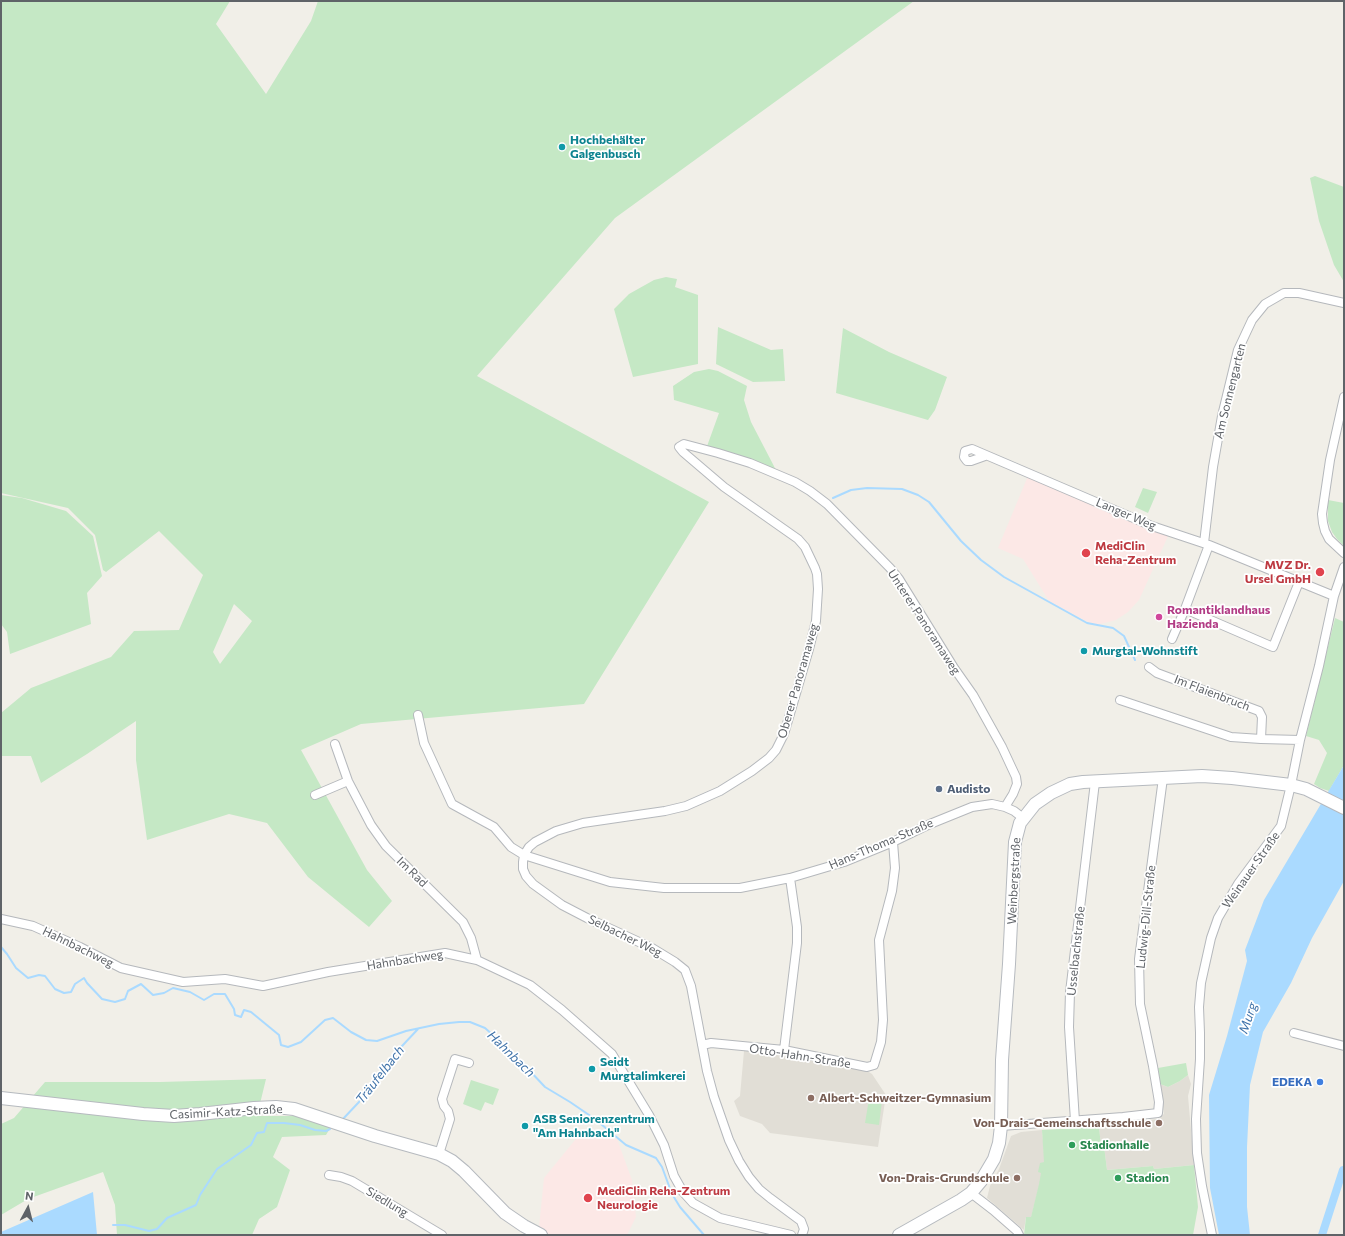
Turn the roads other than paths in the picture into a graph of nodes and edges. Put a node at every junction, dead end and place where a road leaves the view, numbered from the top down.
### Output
1 (1344, 303) edge
2 (1344, 397) edge
3 (684, 444) joint
4 (985, 456) dead end
5 (1206, 544) junction
6 (1344, 553) edge
7 (1344, 568) edge
8 (1300, 582) junction
9 (1334, 596) junction
10 (1185, 609) junction
11 (1172, 639) dead end
12 (1149, 667) dead end
13 (1120, 700) dead end
14 (418, 715) dead end
15 (1261, 739) junction
16 (1300, 740) junction
17 (335, 744) dead end
18 (1164, 778) junction
19 (348, 782) junction
20 (1095, 782) junction
21 (1291, 785) junction
22 (315, 794) dead end
23 (1005, 807) junction
24 (1344, 808) edge
25 (1023, 818) junction
26 (893, 842) junction
27 (524, 855) junction
28 (790, 878) junction
29 (1, 919) edge
30 (478, 960) junction
31 (1294, 1033) dead end
32 (702, 1045) junction
33 (1344, 1046) edge
34 (784, 1050) junction
35 (469, 1063) dead end
36 (4, 1098) edge
37 (1075, 1121) junction
38 (1001, 1126) junction
39 (439, 1154) junction
40 (329, 1175) dead end
41 (971, 1193) junction
42 (442, 1235) edge
43 (541, 1235) edge
44 (791, 1235) edge
45 (802, 1235) edge
46 (899, 1235) edge
47 (1019, 1235) edge
48 (1212, 1235) edge

1 - 5 street, Am Sonnengarten
2 - 6 street
3 - 23 street, Unterer Panoramaweg
3 - 27 street, Oberer Panoramaweg
4 - 5 street, Langer Weg
5 - 8 street, Langer Weg
5 - 10 street, Am Sonnengarten
7 - 9 street, Weinauer Straße
8 - 9 street, Langer Weg
8 - 10 street
9 - 16 street, Weinauer Straße
10 - 11 street, Am Sonnengarten
12 - 15 street, Im Flaienbruch
13 - 15 street
14 - 27 street
15 - 16 street
16 - 21 street, Weinauer Straße
17 - 19 street, Im Rad
18 - 20 street, Weinbergstraße
18 - 21 street, Weinbergstraße
18 - 37 street, Ludwig-Dill-Straße
19 - 22 street
19 - 30 street, Im Rad
20 - 25 street, Weinbergstraße
20 - 37 street, Usselbachstraße
21 - 24 street, Weinbergstraße
21 - 48 street, Weinauer Straße
23 - 25 street, Hans-Thoma-Straße
23 - 26 street, Hans-Thoma-Straße
25 - 38 street, Weinbergstraße
26 - 28 street, Hans-Thoma-Straße
26 - 34 street, Otto-Hahn-Straße
27 - 28 street, Hans-Thoma-Straße
27 - 32 street, Selbacher Weg
28 - 34 street
29 - 30 street, Hahnbachweg
30 - 44 street, Hahnbachweg
31 - 33 street
32 - 34 street, Otto-Hahn-Straße
32 - 45 street, Selbacher Weg
35 - 39 street
36 - 39 street, Casimir-Katz-Straße
37 - 38 street
38 - 41 street, Weinbergstraße
39 - 43 street, Casimir-Katz-Straße
40 - 42 street, Siedlung
41 - 46 street, Weinbergstraße
41 - 47 street

